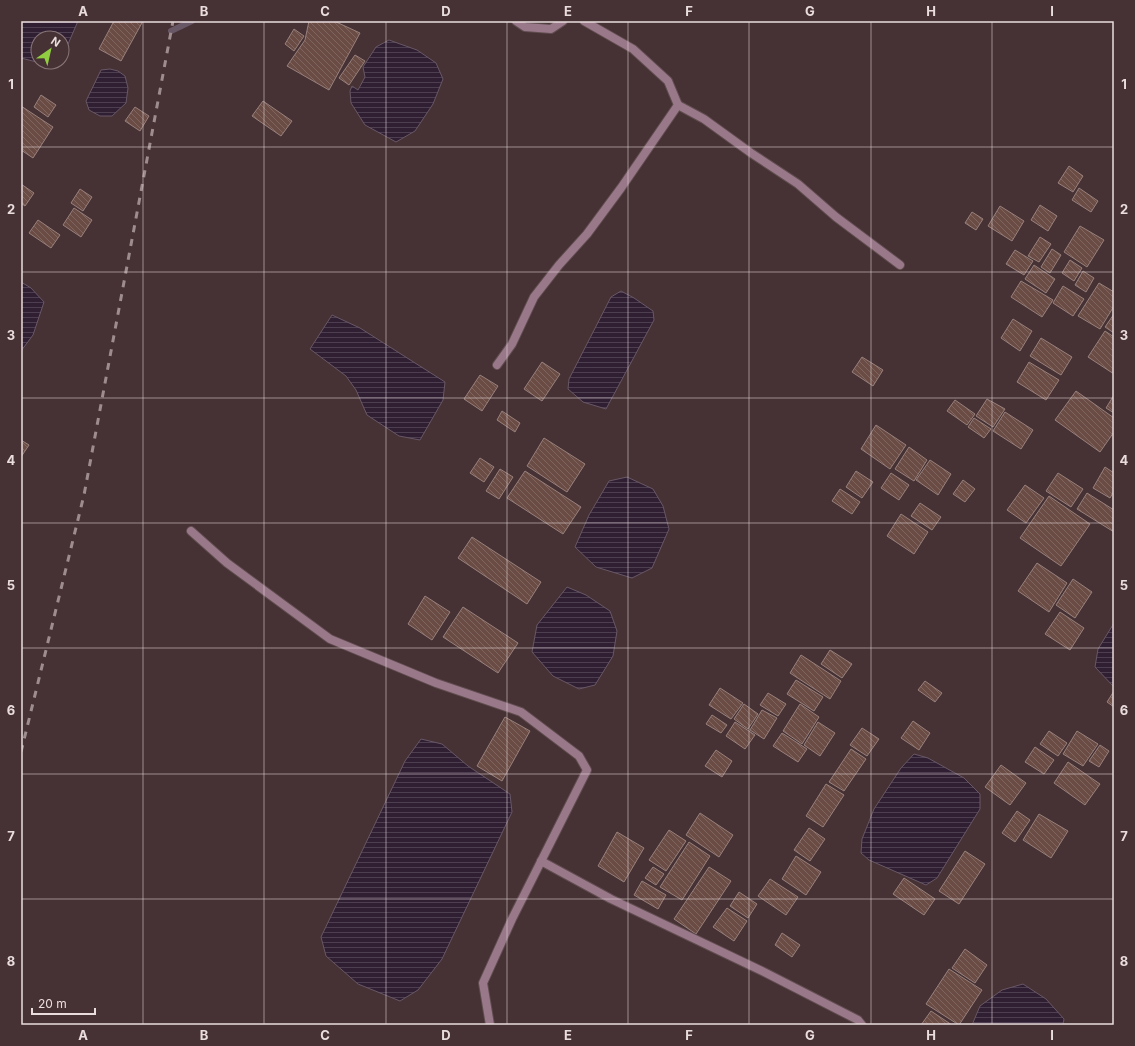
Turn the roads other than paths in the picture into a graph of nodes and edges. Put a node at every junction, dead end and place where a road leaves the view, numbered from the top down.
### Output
1 (516, 21) edge
2 (562, 21) edge
3 (584, 21) edge
4 (678, 105) junction
5 (900, 265) dead end
6 (497, 365) dead end
7 (191, 531) dead end
8 (541, 860) junction
9 (490, 1025) edge
10 (862, 1025) edge

1 - 2 street
3 - 4 street
4 - 5 street
4 - 6 street
7 - 8 street
8 - 9 street
8 - 10 street

